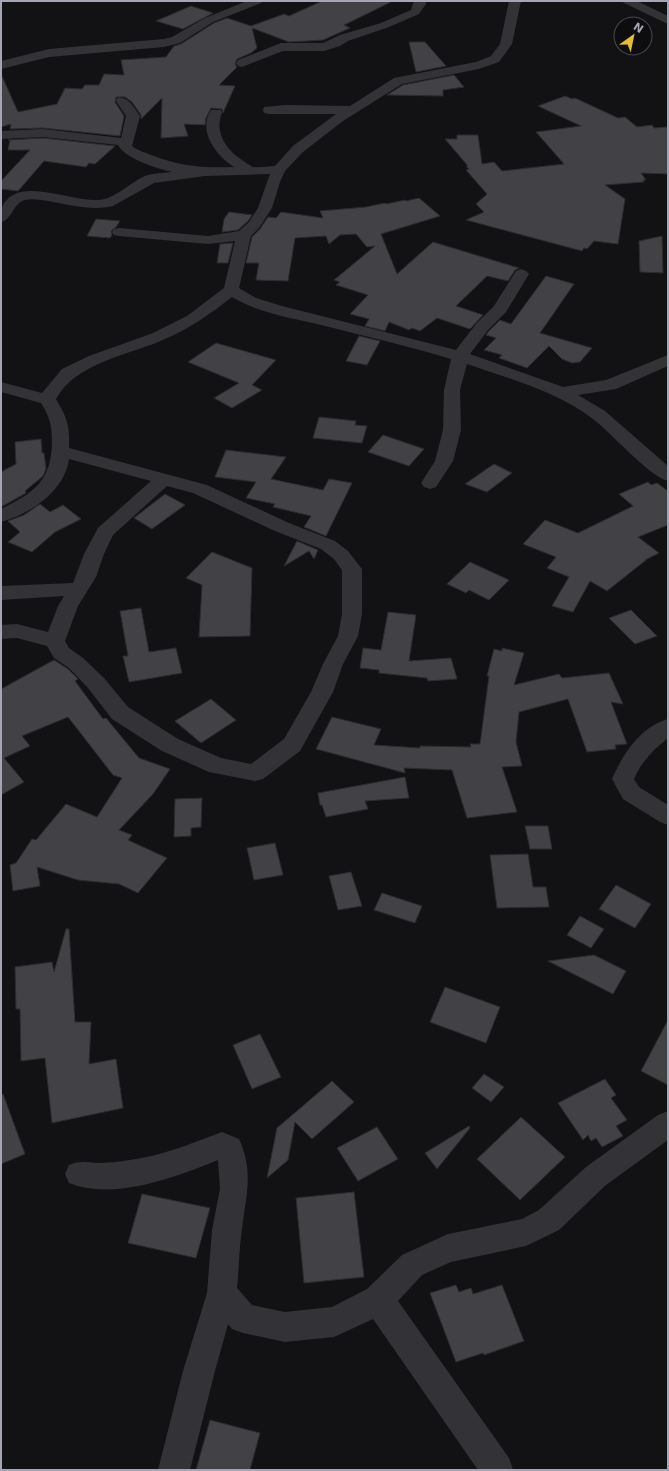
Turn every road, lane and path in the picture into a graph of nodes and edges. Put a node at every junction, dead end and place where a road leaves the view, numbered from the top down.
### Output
1 (257, 1) edge
2 (420, 1) edge
3 (515, 1) edge
4 (628, 1) edge
5 (668, 8) edge
6 (655, 14) junction
7 (668, 21) edge
8 (242, 63) dead end
9 (1, 64) edge
10 (122, 100) dead end
11 (269, 110) dead end
12 (353, 110) junction
13 (216, 113) dead end
14 (1, 135) edge
15 (125, 142) junction
16 (248, 170) junction
17 (279, 170) junction
18 (210, 171) junction
19 (1, 218) edge
20 (120, 232) dead end
21 (244, 235) junction
22 (521, 274) dead end
23 (230, 290) junction
24 (460, 356) junction
25 (668, 360) edge
26 (1, 387) edge
27 (562, 392) junction
28 (47, 399) junction
29 (61, 451) junction
30 (668, 474) edge
31 (164, 479) junction
32 (430, 483) dead end
33 (1, 516) edge
34 (78, 589) junction
35 (1, 593) edge
36 (1, 632) edge
37 (55, 641) junction
38 (668, 727) edge
39 (668, 816) edge
40 (668, 1124) edge
41 (79, 1174) dead end
42 (222, 1293) junction
43 (378, 1300) junction
44 (174, 1470) edge
45 (497, 1470) edge

1 - 9 street
2 - 8 street
3 - 12 street
4 - 6 street
5 - 6 street
6 - 7 street
10 - 15 street
11 - 12 street
12 - 17 street
13 - 16 street
14 - 15 street
15 - 18 street
16 - 17 street
16 - 18 street
17 - 21 street
18 - 19 street
20 - 21 street
21 - 23 street
22 - 24 street
23 - 24 street
23 - 28 street
24 - 27 street
24 - 32 street
25 - 27 street
26 - 28 street
27 - 30 street
28 - 29 street
29 - 31 street
29 - 33 street
31 - 34 street
31 - 37 street
34 - 35 street
34 - 37 street
36 - 37 street
38 - 39 street
40 - 43 street
41 - 42 street
42 - 43 street
42 - 44 street
43 - 45 street

